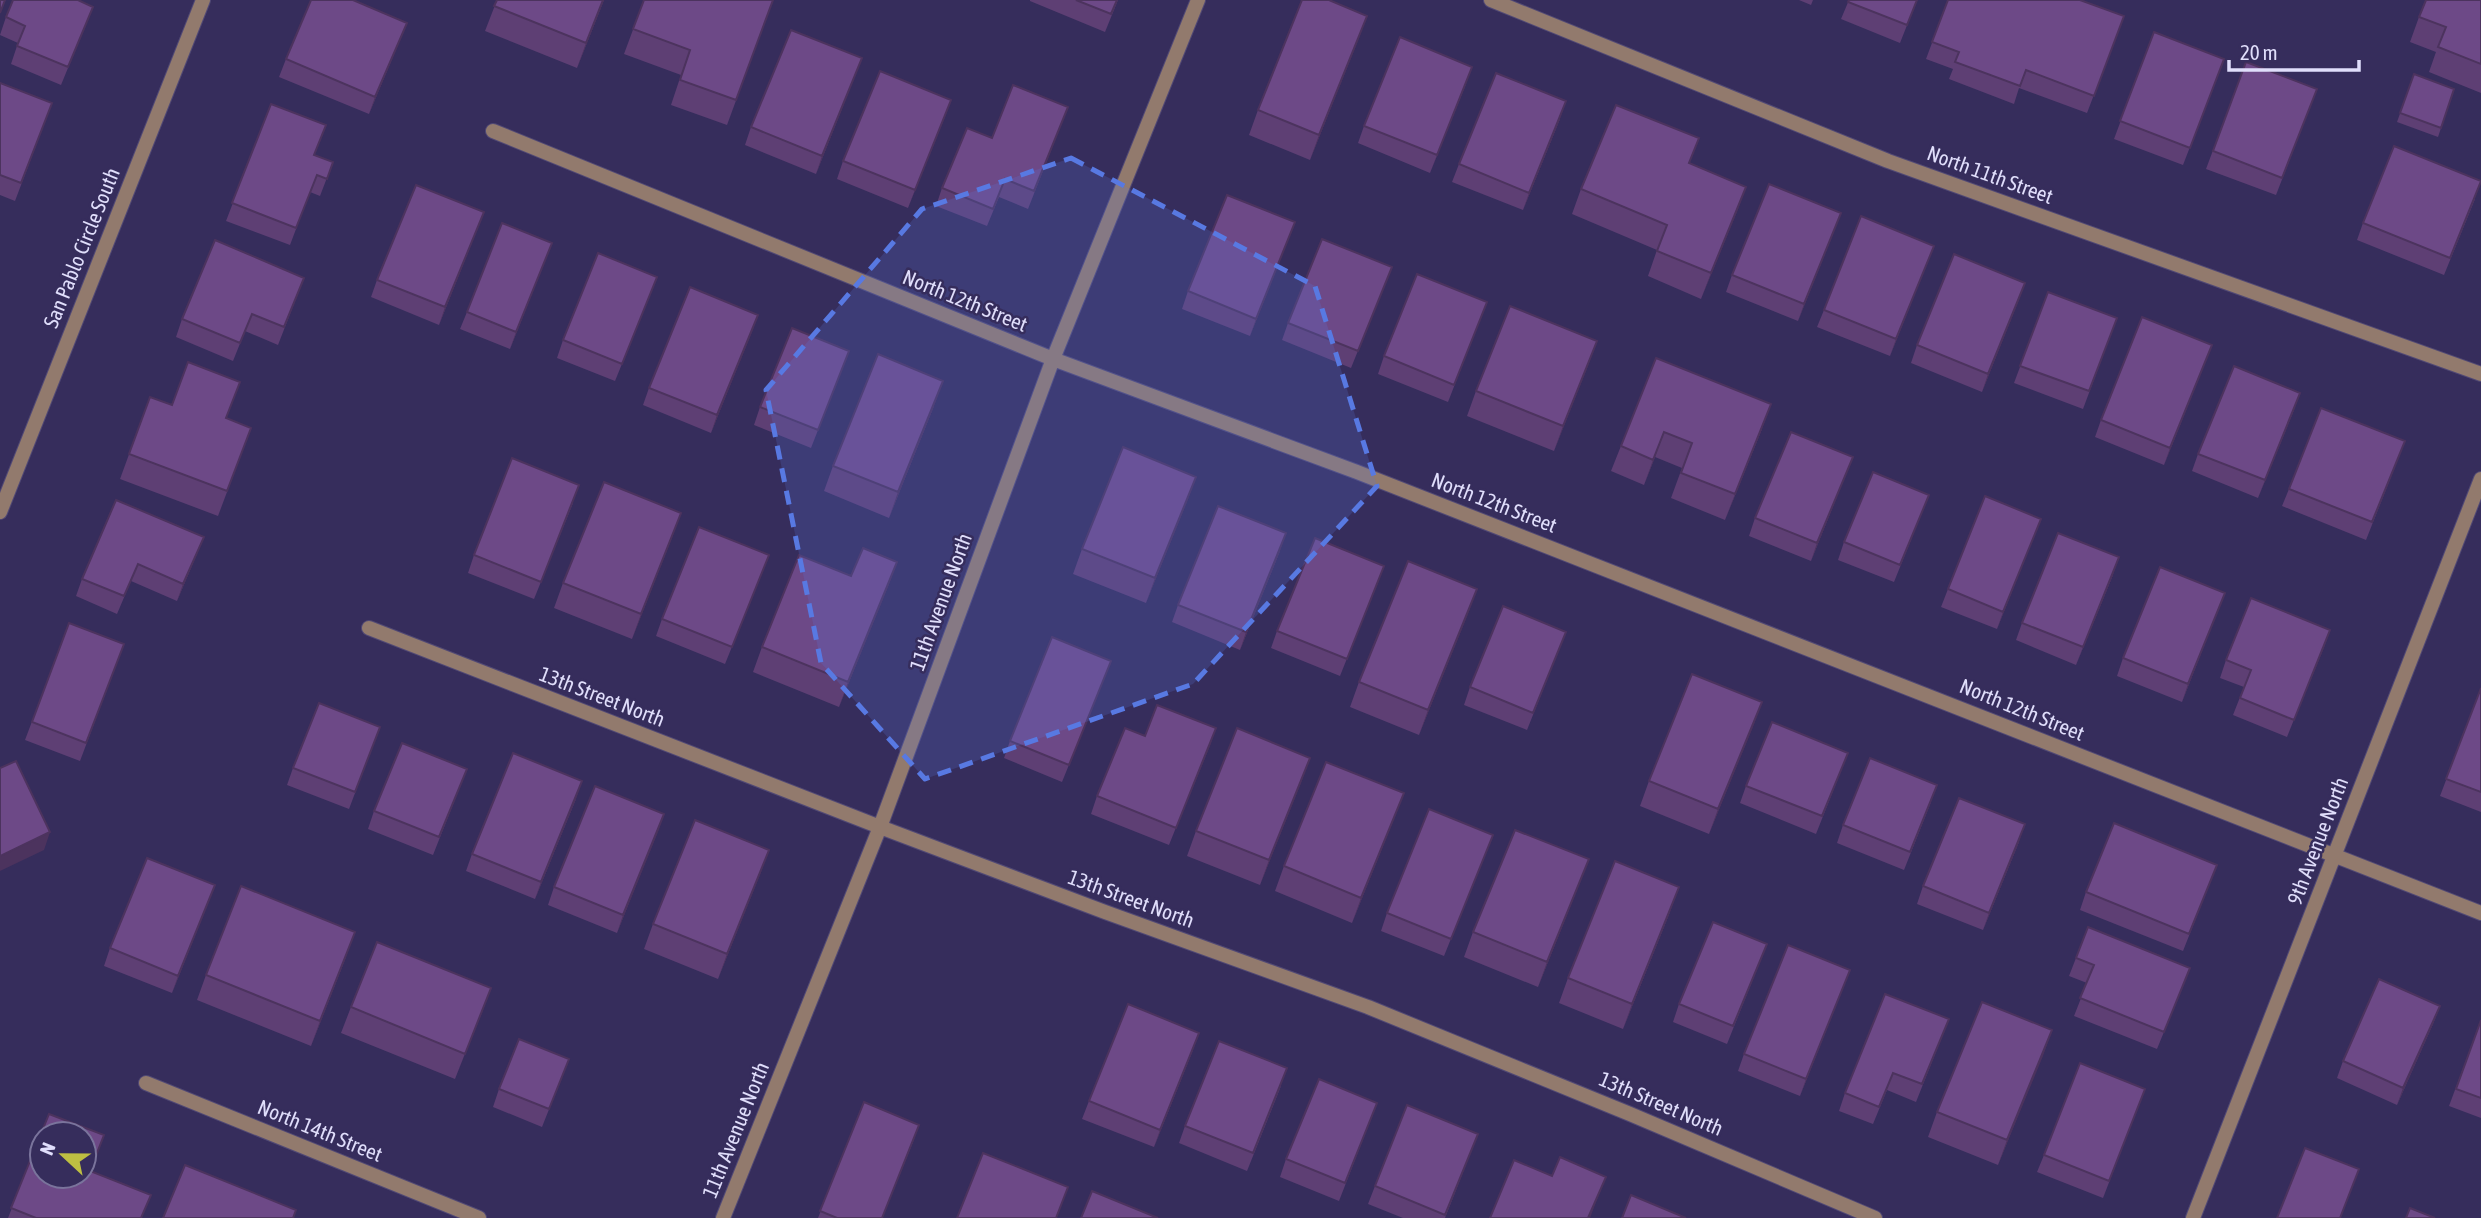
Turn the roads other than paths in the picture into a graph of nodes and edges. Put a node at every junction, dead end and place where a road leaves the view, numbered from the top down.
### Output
1 (203, 0) edge
2 (1198, 0) edge
3 (1491, 0) edge
4 (493, 131) dead end
5 (1053, 359) junction
6 (2481, 374) edge
7 (2481, 479) edge
8 (0, 512) edge
9 (369, 628) dead end
10 (880, 827) junction
11 (2336, 856) junction
12 (2481, 913) edge
13 (146, 1083) dead end
14 (479, 1218) edge
15 (723, 1218) edge
16 (1875, 1218) edge
17 (2193, 1218) edge

1 - 8 street, San Pablo Circle South
2 - 5 street, 11th Avenue North
3 - 6 street, North 11th Street
4 - 5 street, North 12th Street
5 - 10 street, 11th Avenue North
5 - 11 street, North 12th Street
7 - 11 street, 9th Avenue North
9 - 10 street, 13th Street North
10 - 15 street, 11th Avenue North
10 - 16 street, 13th Street North
11 - 12 street, North 12th Street
11 - 17 street, 9th Avenue North
13 - 14 street, North 14th Street

